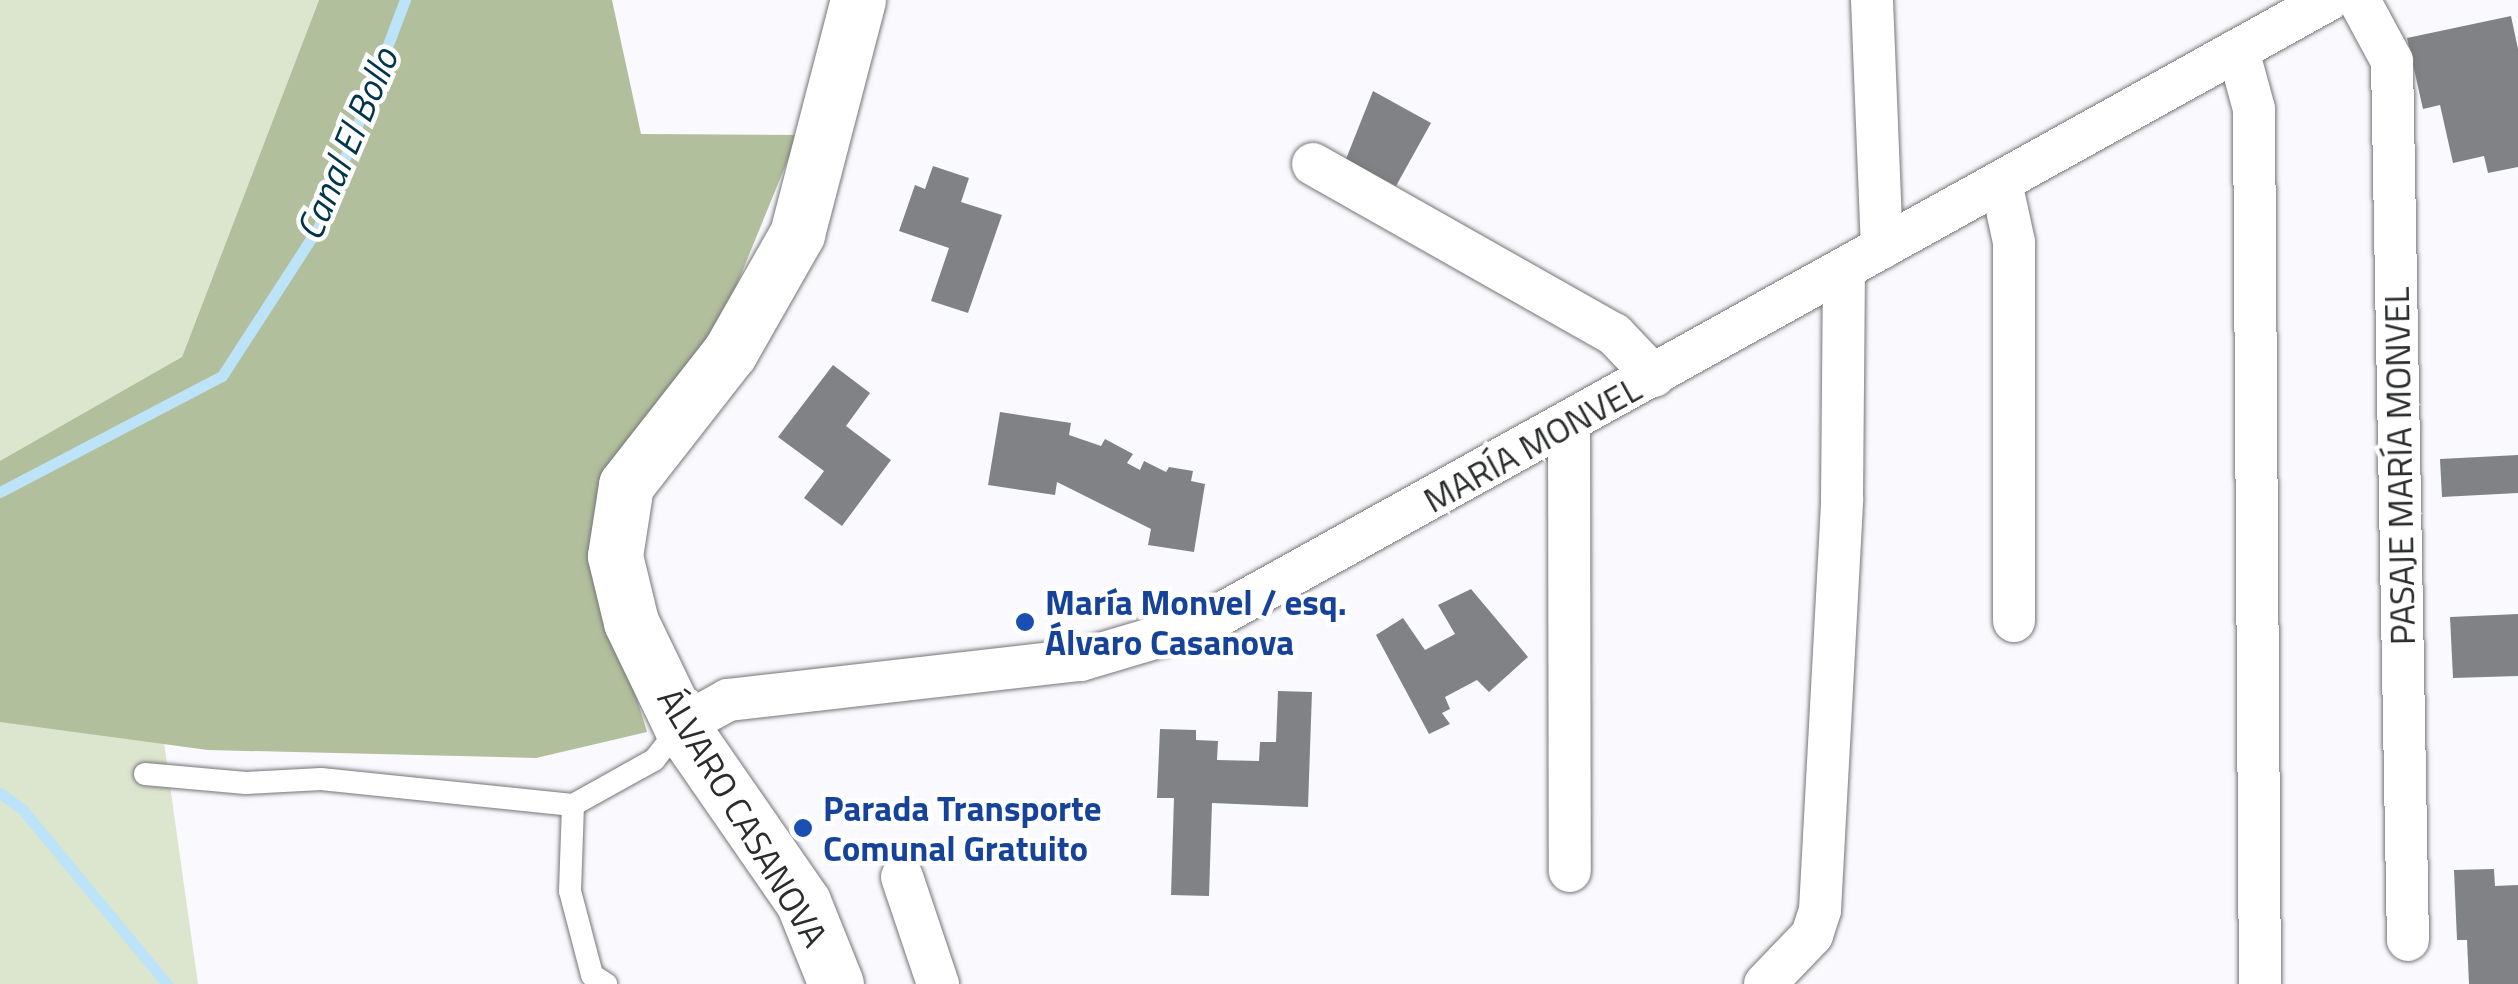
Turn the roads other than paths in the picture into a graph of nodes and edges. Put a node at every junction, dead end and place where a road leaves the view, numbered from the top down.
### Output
1 (858, 0) edge
2 (1872, 0) edge
3 (2328, 0) edge
4 (2359, 0) edge
5 (2238, 50) junction
6 (1313, 164) dead end
7 (2001, 182) junction
8 (1882, 248) junction
9 (1844, 270) junction
10 (1654, 376) junction
11 (1569, 424) junction
12 (2014, 621) dead end
13 (680, 726) junction
14 (145, 774) dead end
15 (573, 805) junction
16 (1570, 872) dead end
17 (902, 877) dead end
18 (2408, 940) dead end
19 (606, 984) edge
20 (836, 984) edge
21 (938, 984) edge
22 (1765, 984) edge
23 (2260, 984) edge

1 - 13 street, ÁLVARO CASANOVA
2 - 8 street
3 - 5 street, MARÍA MONVEL
4 - 18 street, PASAJE MARÍA MONVEL
5 - 7 street, MARÍA MONVEL
5 - 23 street
6 - 10 street
7 - 8 street, MARÍA MONVEL
7 - 12 street
8 - 9 street, MARÍA MONVEL
9 - 10 street, MARÍA MONVEL
9 - 22 street
10 - 11 street, MARÍA MONVEL
11 - 13 street, MARÍA MONVEL
11 - 16 street
13 - 15 lane
13 - 20 street, ÁLVARO CASANOVA
14 - 15 lane
15 - 19 lane
17 - 21 street

